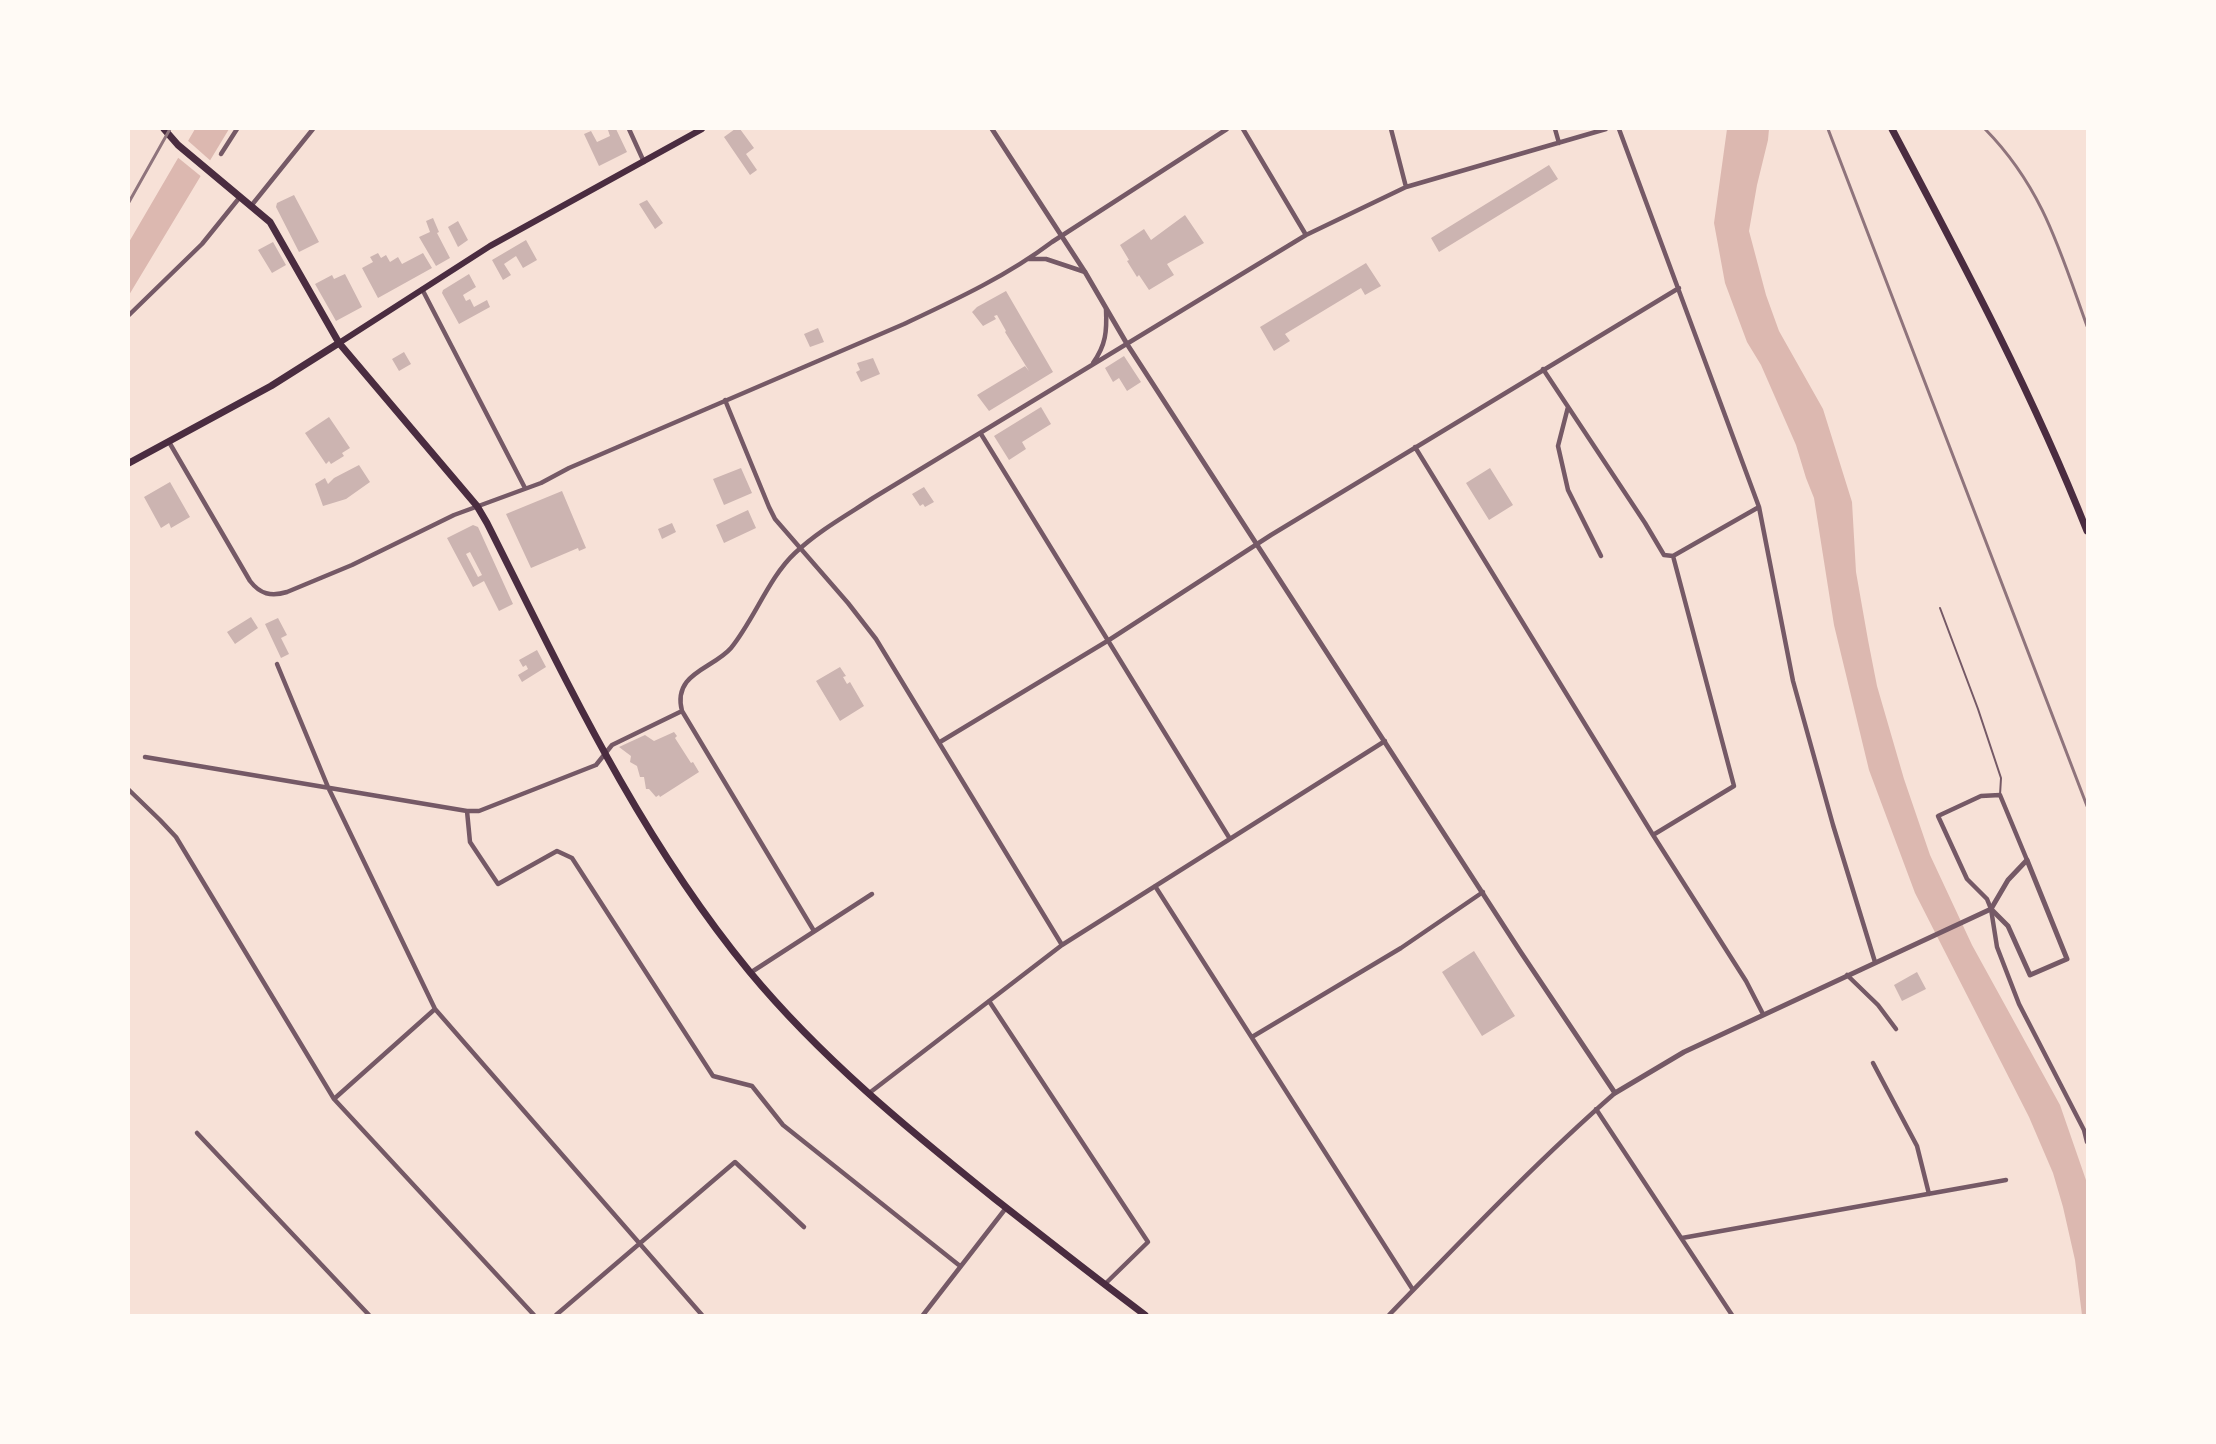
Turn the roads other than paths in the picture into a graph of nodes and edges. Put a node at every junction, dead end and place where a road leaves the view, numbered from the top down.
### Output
1 (165, 129) edge
2 (237, 129) edge
3 (313, 129) edge
4 (629, 129) edge
5 (702, 129) edge
6 (992, 129) edge
7 (1227, 129) edge
8 (1242, 129) edge
9 (1391, 129) edge
10 (1555, 129) edge
11 (1606, 129) edge
12 (1620, 129) edge
13 (1892, 129) edge
14 (1559, 143) junction
15 (221, 154) dead end
16 (644, 162) junction
17 (1406, 187) junction
18 (240, 197) junction
19 (251, 206) junction
20 (1306, 235) junction
21 (1062, 236) junction
22 (1029, 259) junction
23 (1084, 273) junction
24 (1679, 288) junction
25 (422, 289) junction
26 (1106, 308) junction
27 (129, 315) edge
28 (339, 343) junction
29 (1127, 344) junction
30 (1089, 368) junction
31 (1543, 369) junction
32 (725, 400) junction
33 (1569, 407) junction
34 (981, 434) junction
35 (169, 441) junction
36 (1415, 447) junction
37 (129, 463) edge
38 (525, 488) junction
39 (477, 506) junction
40 (1759, 507) junction
41 (2087, 531) edge
42 (1258, 544) junction
43 (800, 548) junction
44 (1673, 555) junction
45 (1601, 556) dead end
46 (1940, 608) dead end
47 (1108, 640) junction
48 (278, 664) dead end
49 (682, 711) junction
50 (1385, 741) junction
51 (940, 742) junction
52 (604, 754) junction
53 (145, 757) dead end
54 (328, 787) junction
55 (129, 790) edge
56 (2000, 795) junction
57 (467, 811) junction
58 (1653, 836) junction
59 (1230, 839) junction
60 (2027, 860) junction
61 (1155, 886) junction
62 (1483, 892) junction
63 (872, 894) dead end
64 (1991, 909) junction
65 (814, 931) junction
66 (1062, 945) junction
67 (1875, 962) junction
68 (750, 972) junction
69 (1847, 975) junction
70 (989, 1001) junction
71 (435, 1009) junction
72 (1763, 1014) junction
73 (1896, 1029) dead end
74 (1252, 1037) junction
75 (1873, 1063) dead end
76 (1615, 1093) junction
77 (868, 1094) junction
78 (334, 1099) junction
79 (1596, 1109) junction
80 (197, 1133) dead end
81 (2087, 1142) edge
82 (2006, 1180) dead end
83 (1929, 1194) junction
84 (1006, 1208) junction
85 (804, 1227) dead end
86 (1682, 1238) junction
87 (640, 1242) junction
88 (960, 1266) junction
89 (1105, 1284) junction
90 (1413, 1290) junction
91 (369, 1315) edge
92 (534, 1315) edge
93 (556, 1315) edge
94 (702, 1315) edge
95 (923, 1315) edge
96 (1145, 1315) edge
97 (1389, 1315) edge
98 (1732, 1315) edge

1 - 18 main road
2 - 15 street
3 - 19 street
4 - 16 street
5 - 16 main road
6 - 21 street
7 - 21 street
8 - 20 street
9 - 17 street
10 - 14 street
11 - 14 street
12 - 24 street
13 - 41 main road
14 - 17 street
16 - 25 main road
17 - 20 street
18 - 19 main road
18 - 27 street
19 - 28 main road
20 - 29 street
21 - 22 street
21 - 23 street
22 - 23 street
22 - 32 street
23 - 26 street
24 - 31 street
24 - 40 street
25 - 28 main road
25 - 38 street
26 - 29 street
26 - 30 street
28 - 35 main road
28 - 39 main road
29 - 30 street
29 - 42 street
30 - 34 street
31 - 33 street
31 - 36 street
32 - 38 street
32 - 43 street
33 - 44 street
33 - 45 street
34 - 43 street
34 - 47 street
35 - 37 main road
35 - 39 street
36 - 42 street
36 - 58 street
38 - 39 street
39 - 52 main road
40 - 44 street
40 - 67 street
42 - 47 street
42 - 50 street
43 - 49 street
43 - 51 street
44 - 58 street
46 - 56 lane
47 - 51 street
47 - 59 street
48 - 54 street
49 - 52 street
49 - 65 street
50 - 59 street
50 - 62 street
51 - 66 street
52 - 57 street
52 - 68 main road
53 - 54 street
54 - 57 street
54 - 71 street
55 - 78 street
56 - 60 street
56 - 64 street
57 - 88 street
58 - 72 street
59 - 61 street
60 - 64 street
60 - 64 street
61 - 66 street
61 - 74 street
62 - 74 street
62 - 76 street
63 - 65 street
64 - 67 street
64 - 81 street
65 - 68 street
66 - 70 street
67 - 69 street
68 - 77 main road
69 - 72 street
69 - 73 street
70 - 77 street
70 - 89 street
71 - 78 street
71 - 87 street
72 - 76 street
74 - 90 street
75 - 83 street
76 - 79 street
77 - 84 main road
78 - 92 street
79 - 86 street
79 - 90 street
80 - 91 street
82 - 83 street
83 - 86 street
84 - 88 street
84 - 89 main road
85 - 87 street
86 - 98 street
87 - 93 street
87 - 94 street
88 - 95 street
89 - 96 main road
90 - 97 street

